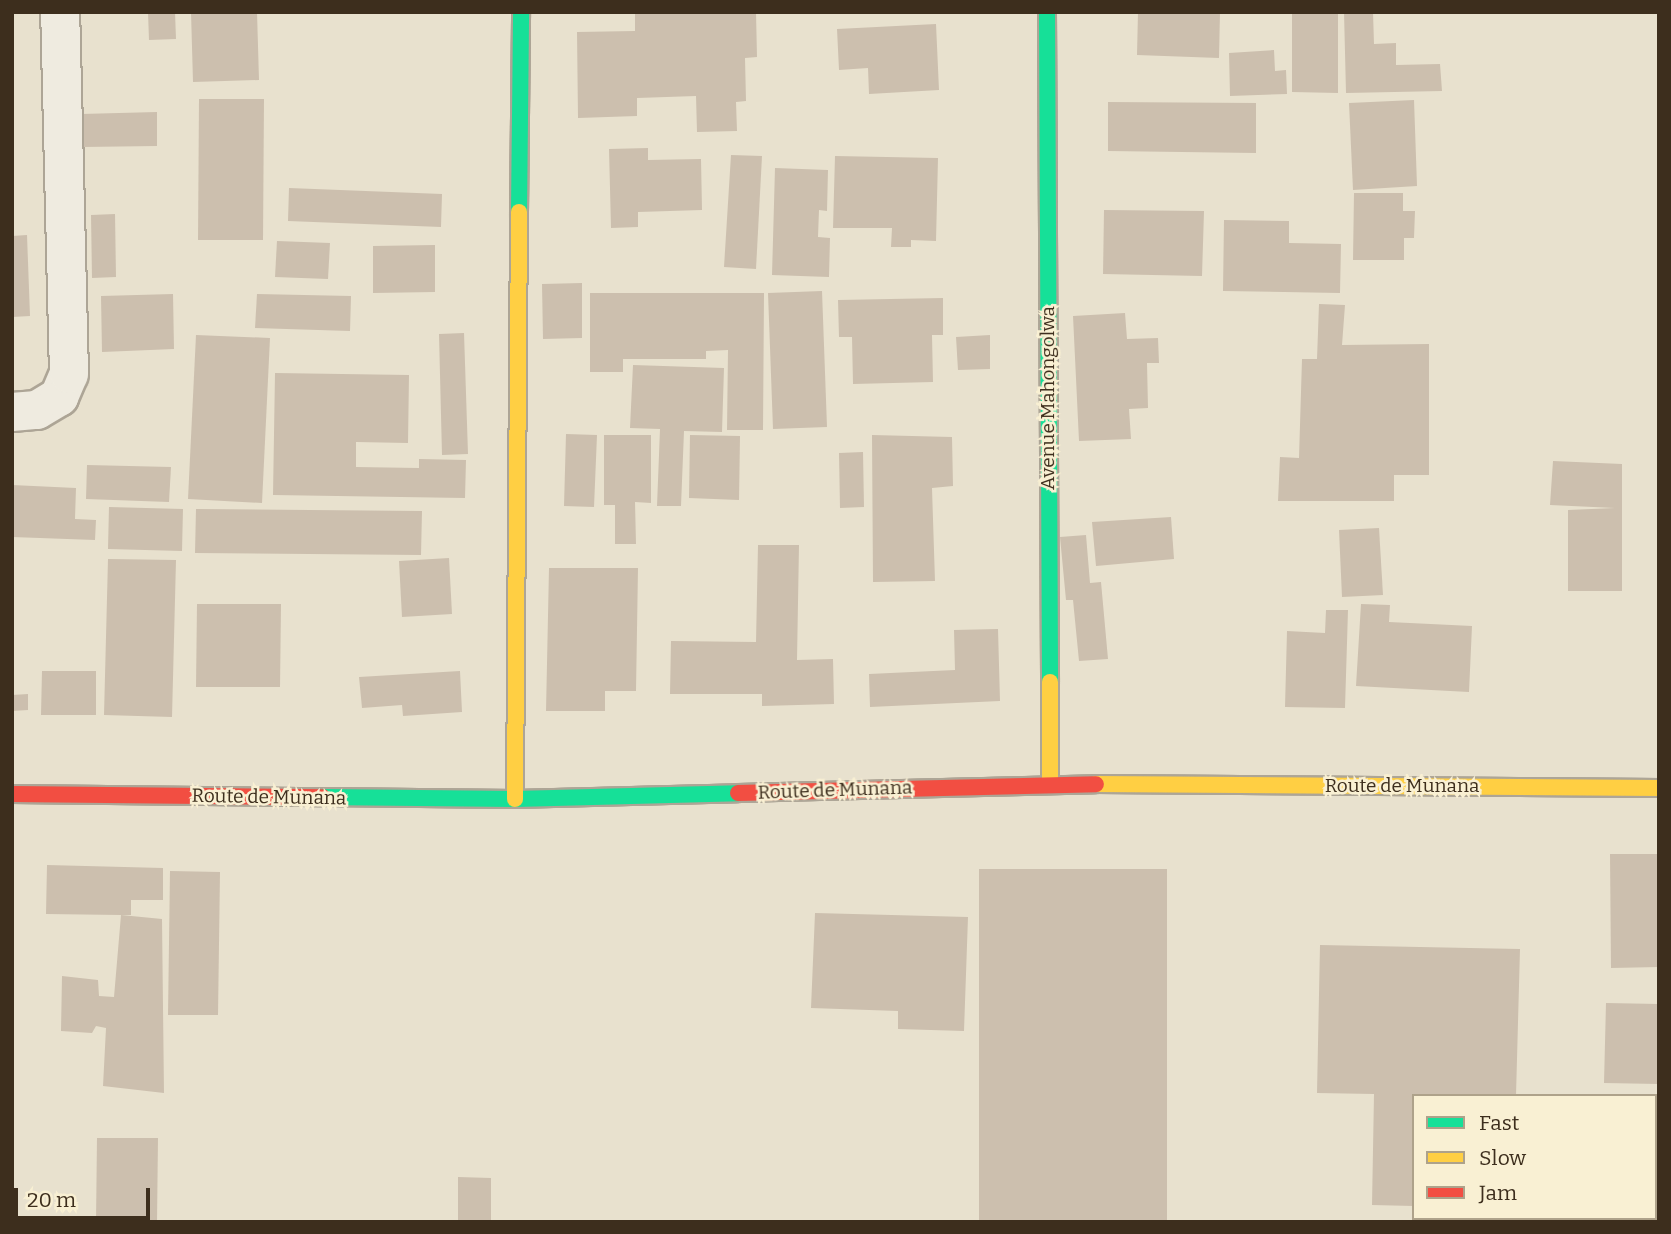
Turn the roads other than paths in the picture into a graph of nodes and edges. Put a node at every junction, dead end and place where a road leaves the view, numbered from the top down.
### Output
1 (60, 12) edge
2 (521, 12) edge
3 (1046, 12) edge
4 (12, 412) edge
5 (1050, 784) junction
6 (1659, 788) edge
7 (12, 794) edge
8 (515, 799) junction

1 - 4 street
2 - 8 main road
3 - 5 main road, Avenue Mahongolwa
5 - 6 main road, Route de Munana
5 - 8 main road, Route de Munana
7 - 8 main road, Route de Munana

